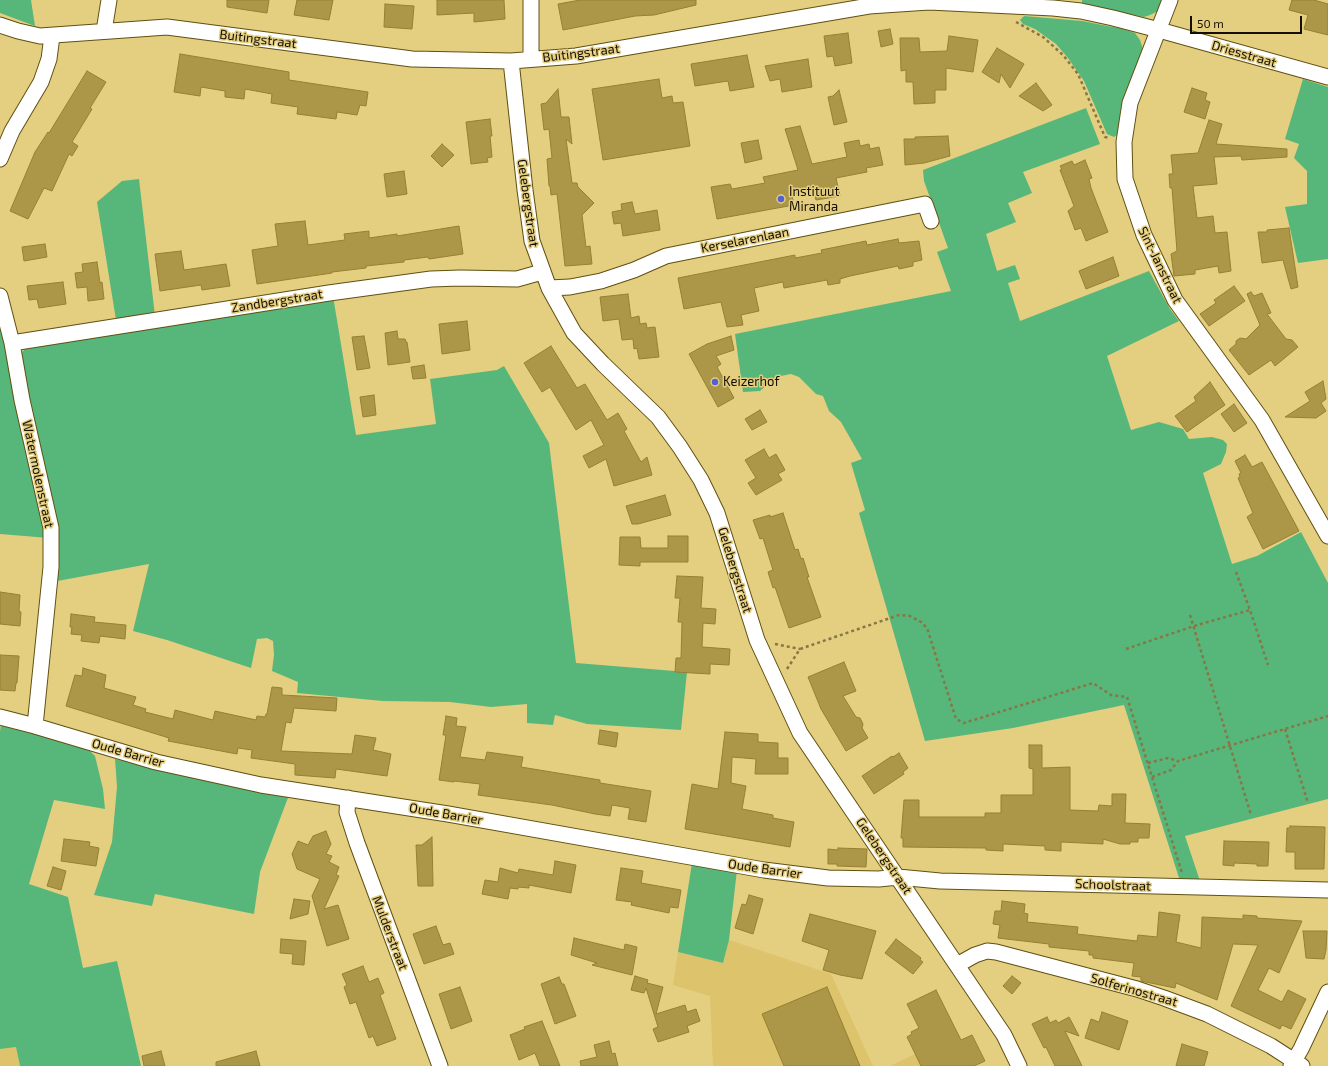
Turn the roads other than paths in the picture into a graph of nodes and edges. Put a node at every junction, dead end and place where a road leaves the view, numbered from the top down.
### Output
1 (109, 0) edge
2 (531, 0) edge
3 (1170, 0) edge
4 (868, 3) edge
5 (0, 25) edge
6 (1159, 30) junction
7 (104, 32) junction
8 (52, 36) junction
9 (531, 59) junction
10 (511, 61) junction
11 (1328, 78) edge
12 (0, 159) edge
13 (931, 221) dead end
14 (542, 272) junction
15 (549, 288) junction
16 (0, 296) edge
17 (12, 343) junction
18 (1328, 536) edge
19 (0, 717) edge
20 (35, 726) junction
21 (348, 798) junction
22 (898, 877) junction
23 (1328, 890) edge
24 (957, 964) junction
25 (1328, 992) edge
26 (1295, 1064) edge
27 (440, 1066) edge
28 (1019, 1066) edge

1 - 7 street
2 - 9 street
3 - 6 street, Sint-Janstraat
4 - 6 street, Buitingstraat
4 - 9 street, Buitingstraat
5 - 8 street, Buitingstraat
6 - 11 street, Driesstraat
6 - 18 street, Sint-Janstraat
7 - 8 street, Buitingstraat
7 - 10 street, Buitingstraat
8 - 12 street
9 - 10 street, Buitingstraat
10 - 14 street, Gelebergstraat
13 - 15 street, Kerselarenlaan
14 - 15 street, Gelebergstraat
14 - 17 street, Zandbergstraat
15 - 22 street, Gelebergstraat
16 - 17 street, Watermolenstraat
17 - 20 street, Watermolenstraat
19 - 20 street, Oude Barrier
20 - 21 street, Oude Barrier
21 - 22 street, Oude Barrier
21 - 27 street, Mulderstraat
22 - 23 street, Schoolstraat
22 - 24 street, Gelebergstraat
24 - 26 street, Solferinostraat
24 - 28 street, Gelebergstraat
25 - 26 street

